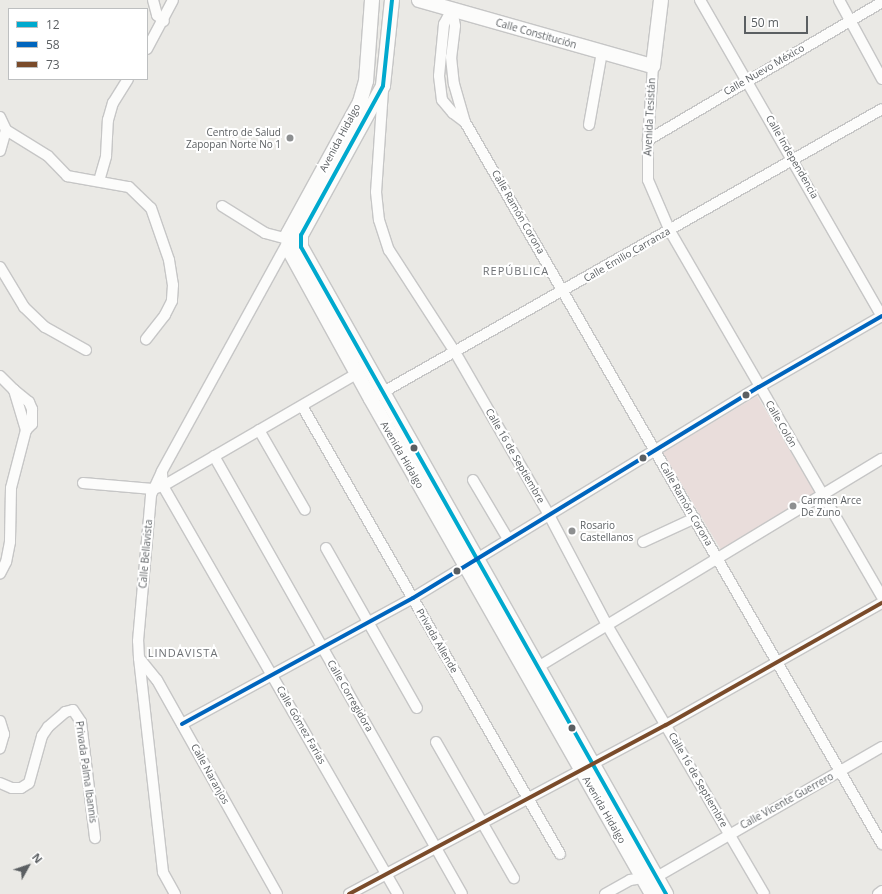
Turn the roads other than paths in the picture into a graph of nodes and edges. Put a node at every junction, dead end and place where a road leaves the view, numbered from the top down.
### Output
1 (152, 0) edge
2 (173, 0) edge
3 (372, 0) edge
4 (392, 0) edge
5 (418, 0) edge
6 (661, 0) edge
7 (700, 0) edge
8 (839, 0) edge
9 (882, 2) edge
10 (452, 9) junction
11 (164, 20) junction
12 (851, 20) junction
13 (148, 47) edge
14 (602, 52) junction
15 (653, 66) junction
16 (747, 79) junction
17 (882, 79) edge
18 (127, 80) edge
19 (383, 86) junction
20 (882, 109) edge
21 (0, 117) edge
22 (465, 122) junction
23 (589, 125) dead end
24 (6, 130) junction
25 (648, 140) junction
26 (0, 151) edge
27 (793, 159) junction
28 (99, 181) junction
29 (222, 206) dead end
30 (670, 231) junction
31 (287, 242) junction
32 (0, 267) edge
33 (564, 292) junction
34 (320, 296) junction
35 (882, 316) edge
36 (146, 339) dead end
37 (86, 350) dead end
38 (455, 352) junction
39 (356, 374) junction
40 (0, 376) edge
41 (760, 387) junction
42 (376, 396) junction
43 (302, 406) junction
44 (259, 430) junction
45 (656, 451) junction
46 (214, 456) junction
47 (882, 459) edge
48 (473, 480) dead end
49 (83, 483) dead end
50 (158, 488) junction
51 (822, 496) junction
52 (305, 510) dead end
53 (549, 515) junction
54 (695, 518) junction
55 (508, 539) junction
56 (643, 542) dead end
57 (326, 548) dead end
58 (718, 560) junction
59 (470, 563) junction
60 (0, 574) edge
61 (882, 596) edge
62 (413, 598) junction
63 (882, 603) edge
64 (369, 623) junction
65 (607, 625) junction
66 (323, 649) junction
67 (139, 658) junction
68 (778, 663) junction
69 (532, 671) junction
70 (272, 674) junction
71 (418, 708) dead end
72 (0, 721) edge
73 (182, 724) junction
74 (666, 725) junction
75 (436, 742) dead end
76 (882, 747) edge
77 (0, 748) edge
78 (586, 768) junction
79 (840, 771) junction
80 (0, 783) edge
81 (528, 798) junction
82 (482, 823) junction
83 (729, 834) junction
84 (95, 838) dead end
85 (882, 844) edge
86 (436, 848) junction
87 (560, 854) dead end
88 (386, 874) junction
89 (649, 877) junction
90 (514, 878) dead end
91 (882, 891) edge
92 (175, 894) edge
93 (277, 894) edge
94 (349, 894) edge
95 (398, 894) edge
96 (462, 894) edge
97 (605, 894) edge
98 (652, 894) edge
99 (666, 894) edge
100 (764, 894) edge
101 (878, 894) edge

1 - 11 street
2 - 11 street
3 - 31 main road, Avenida Hidalgo
4 - 19 main road, Avenida Hidalgo
5 - 10 main road, Calle Constitución
6 - 15 main road, Avenida Tesistán
7 - 16 street, Calle Independencia
8 - 12 street
9 - 12 street, Calle Nuevo México
10 - 14 main road, Calle Constitución
10 - 22 street, Calle Ramón Corona
10 - 22 street, Calle Ramón Corona
11 - 13 street
12 - 16 street, Calle Nuevo México
12 - 17 street
14 - 15 main road, Calle Constitución
14 - 23 street
15 - 25 street, Avenida Tesistán
16 - 25 street, Calle Nuevo México
16 - 27 street, Calle Independencia
18 - 28 street
19 - 34 main road, Avenida Hidalgo
19 - 38 street, Calle 16 de Septiembre
20 - 27 street, Calle Emilio Carranza
21 - 24 street
22 - 33 street, Calle Ramón Corona
24 - 26 street
24 - 28 street
25 - 30 street, Avenida Tesistán
27 - 30 street, Calle Emilio Carranza
27 - 35 street, Calle Independencia
28 - 36 street
29 - 31 street
30 - 33 street, Calle Emilio Carranza
30 - 41 street, Calle Colón
31 - 34 main road, Avenida Hidalgo
31 - 50 street, Calle Bellavista
32 - 37 street
33 - 38 street, Calle Emilio Carranza
33 - 45 street, Calle Ramón Corona
34 - 39 main road, Avenida Hidalgo
34 - 42 main road, Avenida Hidalgo
35 - 41 street
38 - 42 street, Calle Emilio Carranza
38 - 53 street, Calle 16 de Septiembre
39 - 42 main road, Avenida Hidalgo
39 - 43 street
40 - 60 street
41 - 45 street
41 - 51 street, Calle Colón
42 - 59 main road, Avenida Hidalgo
43 - 44 street
43 - 62 street, Privada Allende
44 - 46 street
44 - 52 street
45 - 53 street
45 - 54 street, Calle Ramón Corona
46 - 50 street
46 - 66 street, Calle Corregidora
47 - 51 street
48 - 55 street
49 - 50 street
50 - 67 street, Calle Bellavista
50 - 70 street, Calle Gómez Farías
51 - 58 street
51 - 61 street, Calle Colón
53 - 55 street
53 - 65 street, Calle 16 de Septiembre
54 - 56 street
54 - 58 street, Calle Ramón Corona
55 - 59 street
57 - 64 street
58 - 65 street
58 - 68 street, Calle Ramón Corona
59 - 62 street
59 - 69 main road, Avenida Hidalgo
62 - 64 street
62 - 81 street, Privada Allende
63 - 68 street
64 - 66 street
64 - 71 street
65 - 69 street
65 - 74 street, Calle 16 de Septiembre
66 - 70 street
66 - 86 street, Calle Corregidora
67 - 73 street, Calle Naranjos
67 - 92 street, Calle Bellavista
68 - 74 street
68 - 79 street, Calle Ramón Corona
69 - 78 main road, Avenida Hidalgo
70 - 73 street
70 - 88 street, Calle Gómez Farías
72 - 77 street
73 - 93 street, Calle Naranjos
74 - 78 street
74 - 83 street, Calle 16 de Septiembre
75 - 82 street
76 - 79 street, Calle Vicente Guerrero
78 - 81 street
78 - 89 main road, Avenida Hidalgo
79 - 83 street, Calle Vicente Guerrero
79 - 85 street, Calle Ramón Corona
80 - 84 street, Privada Palma Ibannis
81 - 82 street
81 - 87 street, Privada Allende
82 - 86 street
82 - 90 street
83 - 89 street, Calle Vicente Guerrero
83 - 100 street, Calle 16 de Septiembre
86 - 88 street
86 - 96 street, Calle Corregidora
88 - 94 street
88 - 95 street, Calle Gómez Farías
89 - 97 street, Calle Vicente Guerrero
89 - 98 main road, Avenida Hidalgo
89 - 99 main road, Avenida Hidalgo
91 - 101 street

